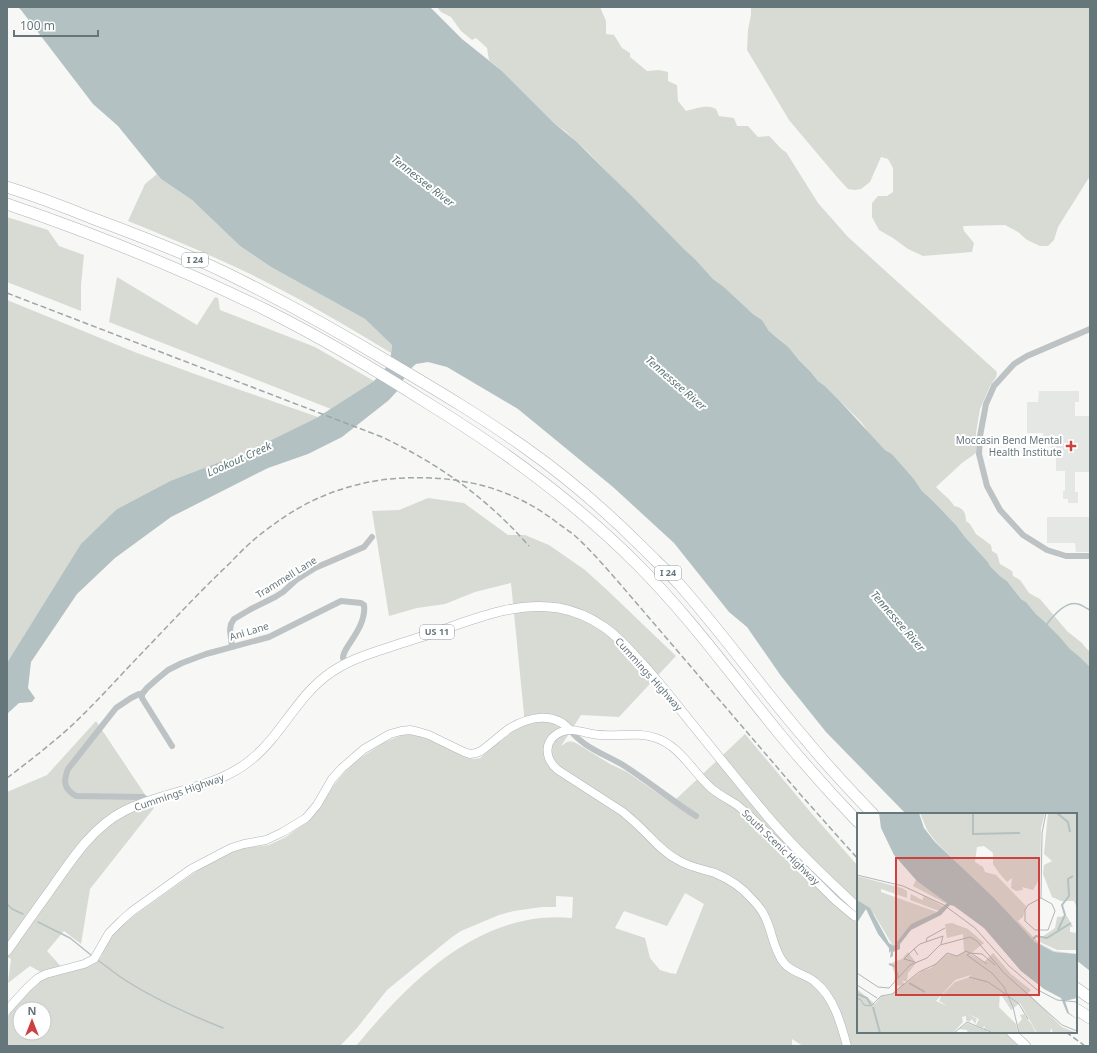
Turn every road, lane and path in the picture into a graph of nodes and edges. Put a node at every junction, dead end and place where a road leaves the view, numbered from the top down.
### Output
1 (7, 187) edge
2 (7, 204) edge
3 (1090, 329) edge
4 (372, 537) dead end
5 (1090, 556) edge
6 (232, 647) junction
7 (346, 664) junction
8 (142, 694) junction
9 (570, 730) junction
10 (172, 746) dead end
11 (149, 801) junction
12 (872, 813) edge
13 (696, 816) dead end
14 (857, 821) edge
15 (857, 907) edge
16 (857, 917) edge
17 (7, 951) edge
18 (1077, 989) edge
19 (1090, 998) edge
20 (7, 1010) edge
21 (1077, 1010) edge
22 (1090, 1018) edge
23 (1012, 1033) edge
24 (848, 1046) edge
25 (1026, 1046) edge

1 - 12 highway, I 24
2 - 14 highway, I 24
3 - 5 street
4 - 6 street, Trammell Lane
6 - 7 street, Ani Lane
6 - 8 street, Ani Lane
7 - 11 main road, Cummings Highway / US 11
7 - 15 main road, Cummings Highway / US 11
8 - 10 street
8 - 11 street, Ani Lane
9 - 13 street
9 - 16 main road, South Scenic Highway
9 - 20 main road
9 - 24 main road
11 - 17 main road, Cummings Highway / US 11
18 - 19 highway
21 - 22 highway
23 - 25 main road

